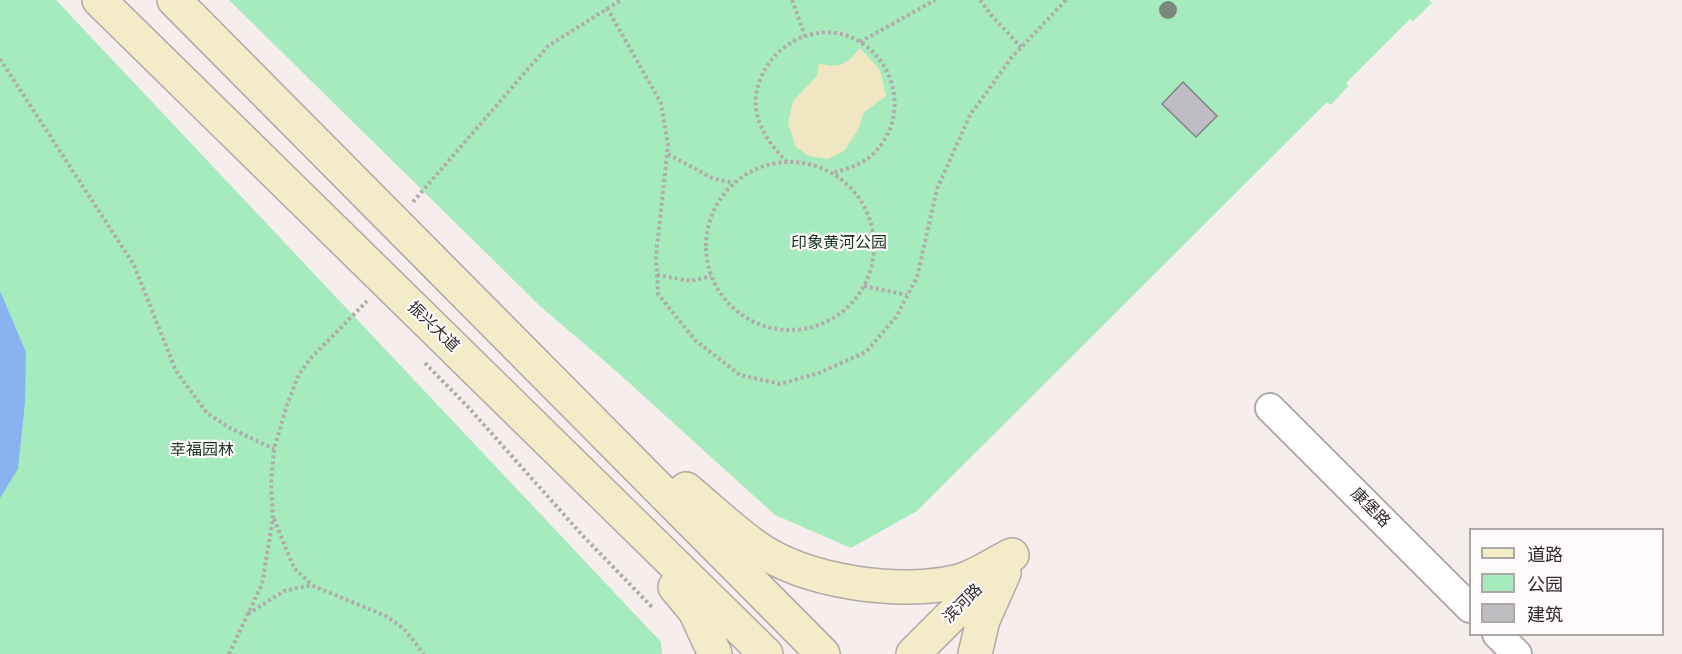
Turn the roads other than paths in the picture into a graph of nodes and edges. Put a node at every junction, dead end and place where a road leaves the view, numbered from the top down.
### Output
1 (99, 0) edge
2 (174, 0) edge
3 (539, 368) junction
4 (1270, 408) dead end
5 (537, 429) junction
6 (1012, 555) junction
7 (1469, 607) edge
8 (1499, 636) edge
9 (716, 654) edge
10 (766, 654) edge
11 (823, 654) edge
12 (913, 654) edge
13 (975, 654) edge
14 (1517, 654) edge

1 - 5 main road, 振兴大道
2 - 3 main road
3 - 6 main road
3 - 11 main road
4 - 7 street, 康堡路
5 - 9 main road
5 - 10 main road, 振兴大道
6 - 12 main road, 滨河路
6 - 13 main road
8 - 14 street

